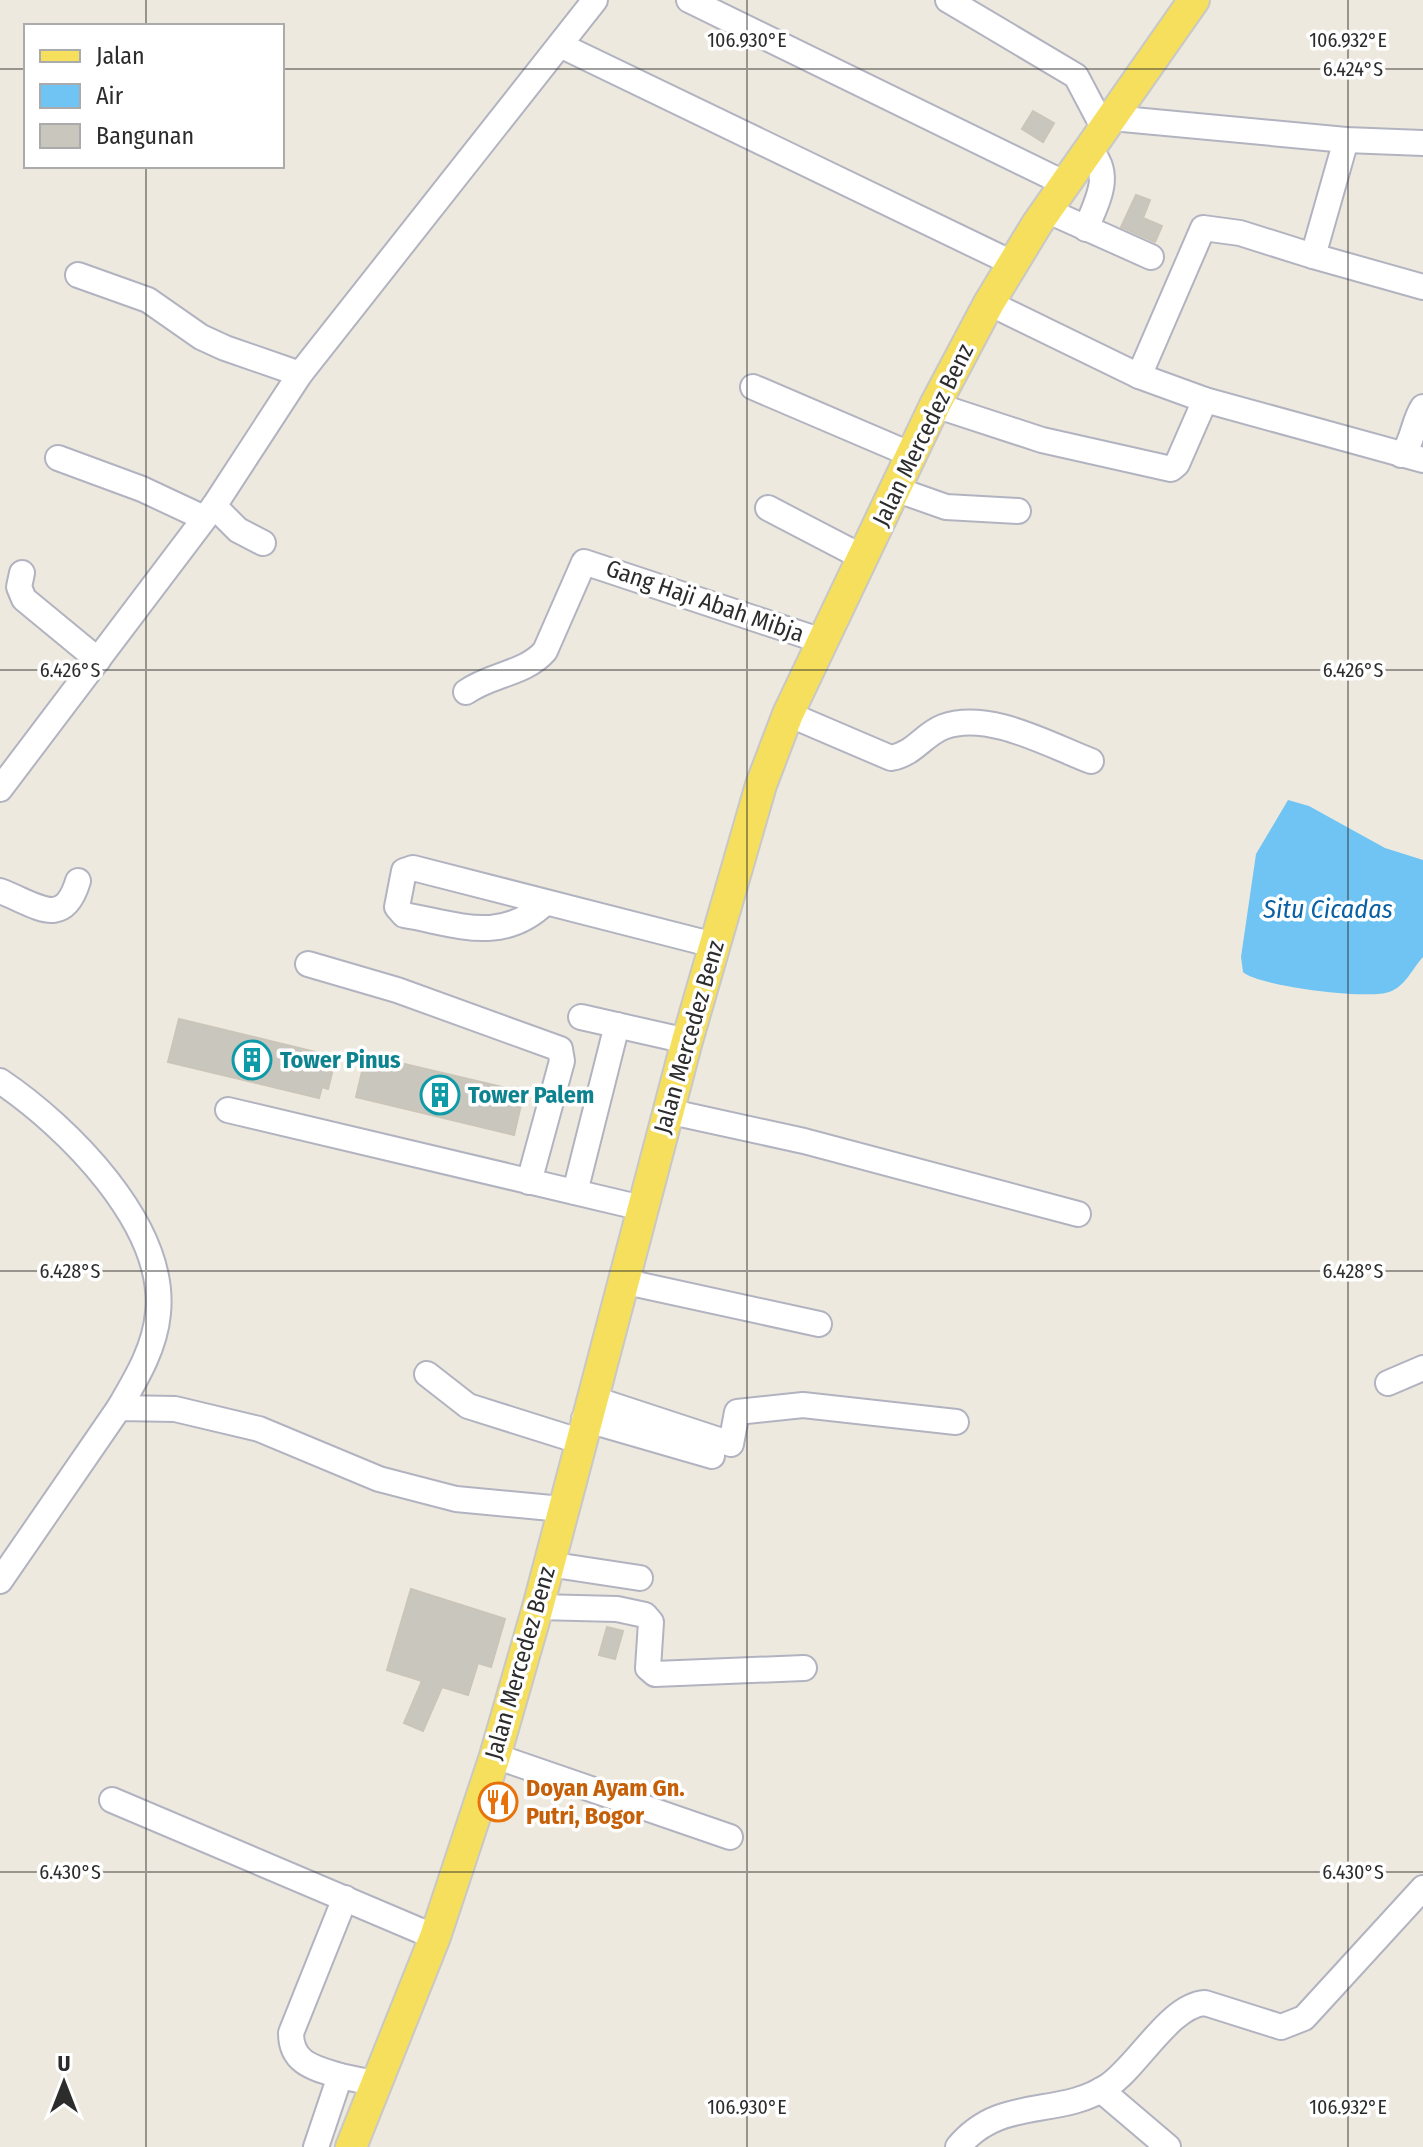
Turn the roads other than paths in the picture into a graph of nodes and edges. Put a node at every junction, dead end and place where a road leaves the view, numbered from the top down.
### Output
1 (595, 0) edge
2 (689, 0) edge
3 (948, 0) edge
4 (1194, 0) edge
5 (562, 46) junction
6 (1102, 132) junction
7 (1346, 140) junction
8 (1423, 143) edge
9 (1066, 184) junction
10 (1046, 210) junction
11 (1086, 229) junction
12 (1313, 256) junction
13 (1151, 257) dead end
14 (1012, 263) junction
15 (78, 275) dead end
16 (1423, 287) edge
17 (989, 303) junction
18 (300, 374) junction
19 (1139, 376) junction
20 (753, 387) dead end
21 (1205, 400) junction
22 (935, 405) junction
23 (1422, 407) edge
24 (912, 455) junction
25 (58, 458) dead end
26 (1412, 458) edge
27 (895, 489) junction
28 (768, 508) dead end
29 (1018, 511) dead end
30 (209, 512) junction
31 (263, 543) dead end
32 (862, 557) junction
33 (22, 573) dead end
34 (822, 641) junction
35 (98, 660) junction
36 (466, 692) dead end
37 (788, 714) junction
38 (1091, 761) dead end
39 (0, 789) edge
40 (78, 881) dead end
41 (0, 891) edge
42 (546, 902) junction
43 (714, 945) junction
44 (308, 964) dead end
45 (581, 1017) dead end
46 (617, 1025) junction
47 (687, 1041) junction
48 (0, 1081) edge
49 (228, 1110) dead end
50 (667, 1111) junction
51 (529, 1182) junction
52 (575, 1192) junction
53 (642, 1208) junction
54 (1078, 1214) dead end
55 (622, 1281) junction
56 (819, 1324) dead end
57 (1423, 1368) edge
58 (427, 1374) dead end
59 (1388, 1383) dead end
60 (119, 1408) junction
61 (585, 1419) junction
62 (956, 1422) dead end
63 (712, 1456) dead end
64 (562, 1509) junction
65 (548, 1564) junction
66 (0, 1581) edge
67 (538, 1607) junction
68 (617, 1609) junction
69 (804, 1668) dead end
70 (495, 1756) junction
71 (112, 1800) dead end
72 (730, 1837) dead end
73 (1423, 1888) edge
74 (345, 1898) junction
75 (435, 1937) junction
76 (340, 2076) junction
77 (378, 2084) junction
78 (1101, 2090) junction
79 (316, 2147) edge
80 (351, 2147) edge
81 (958, 2147) edge
82 (1168, 2147) edge

1 - 5 street
2 - 9 street
3 - 6 street
4 - 6 main road, Jalan Mercedez Benz
5 - 14 street
5 - 18 street
6 - 7 street
6 - 9 main road, Jalan Mercedez Benz
6 - 11 street
7 - 8 street
7 - 12 street
9 - 10 main road, Jalan Mercedez Benz
10 - 11 street
10 - 14 main road, Jalan Mercedez Benz
11 - 13 street
12 - 16 street
12 - 19 street
14 - 17 main road, Jalan Mercedez Benz
15 - 18 street
17 - 19 street
17 - 22 main road, Jalan Mercedez Benz
18 - 30 street
19 - 21 street
20 - 24 street
21 - 22 street
21 - 26 street
22 - 24 main road, Jalan Mercedez Benz
23 - 26 street
24 - 27 main road, Jalan Mercedez Benz
25 - 30 street
27 - 29 street
27 - 32 main road, Jalan Mercedez Benz
28 - 32 street
30 - 31 street
30 - 35 street
32 - 34 main road, Jalan Mercedez Benz
33 - 35 street
34 - 36 street, Gang Haji Abah Mibja
34 - 37 main road, Jalan Mercedez Benz
35 - 39 street
37 - 38 street
37 - 43 main road, Jalan Mercedez Benz
40 - 41 street
42 - 42 street
42 - 43 street
43 - 47 main road, Jalan Mercedez Benz
44 - 51 street
45 - 46 street
46 - 47 street
46 - 52 street
47 - 50 main road, Jalan Mercedez Benz
48 - 60 street
49 - 51 street
50 - 53 main road, Jalan Mercedez Benz
50 - 54 street
51 - 52 street
52 - 53 street
53 - 55 main road, Jalan Mercedez Benz
55 - 56 street
55 - 61 main road, Jalan Mercedez Benz
57 - 59 street
58 - 61 street
60 - 64 street
60 - 66 street
61 - 62 street
61 - 63 street
61 - 64 main road, Jalan Mercedez Benz
64 - 65 main road, Jalan Mercedez Benz
65 - 67 main road, Jalan Mercedez Benz
65 - 68 street
67 - 68 street
67 - 70 main road, Jalan Mercedez Benz
68 - 69 street
70 - 72 street
70 - 75 main road, Jalan Mercedez Benz
71 - 74 street
73 - 78 street
74 - 75 street
74 - 76 street
75 - 77 main road, Jalan Mercedez Benz
76 - 77 street
76 - 79 street
77 - 80 main road, Jalan Mercedez Benz
78 - 81 street
78 - 82 street

